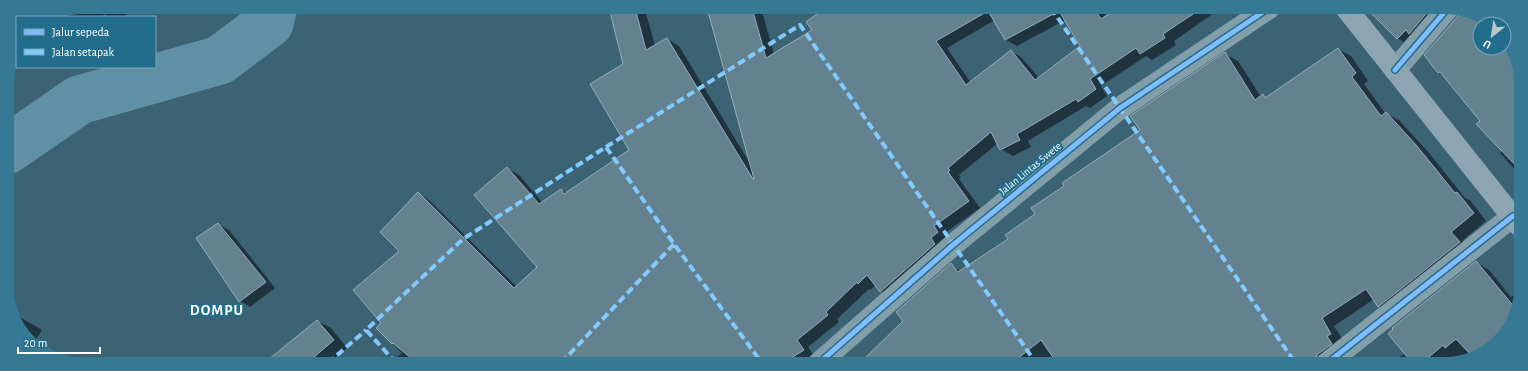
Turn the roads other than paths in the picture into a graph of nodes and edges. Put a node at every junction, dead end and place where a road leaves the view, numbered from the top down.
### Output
1 (1260, 14) edge
2 (1351, 14) edge
3 (1443, 14) edge
4 (1395, 70) junction
5 (1514, 219) edge
6 (1514, 223) edge
7 (827, 357) edge
8 (1335, 357) edge

1 - 7 street, Jalan Lintas Swete
2 - 4 main road
3 - 4 street
4 - 5 main road
6 - 8 street

